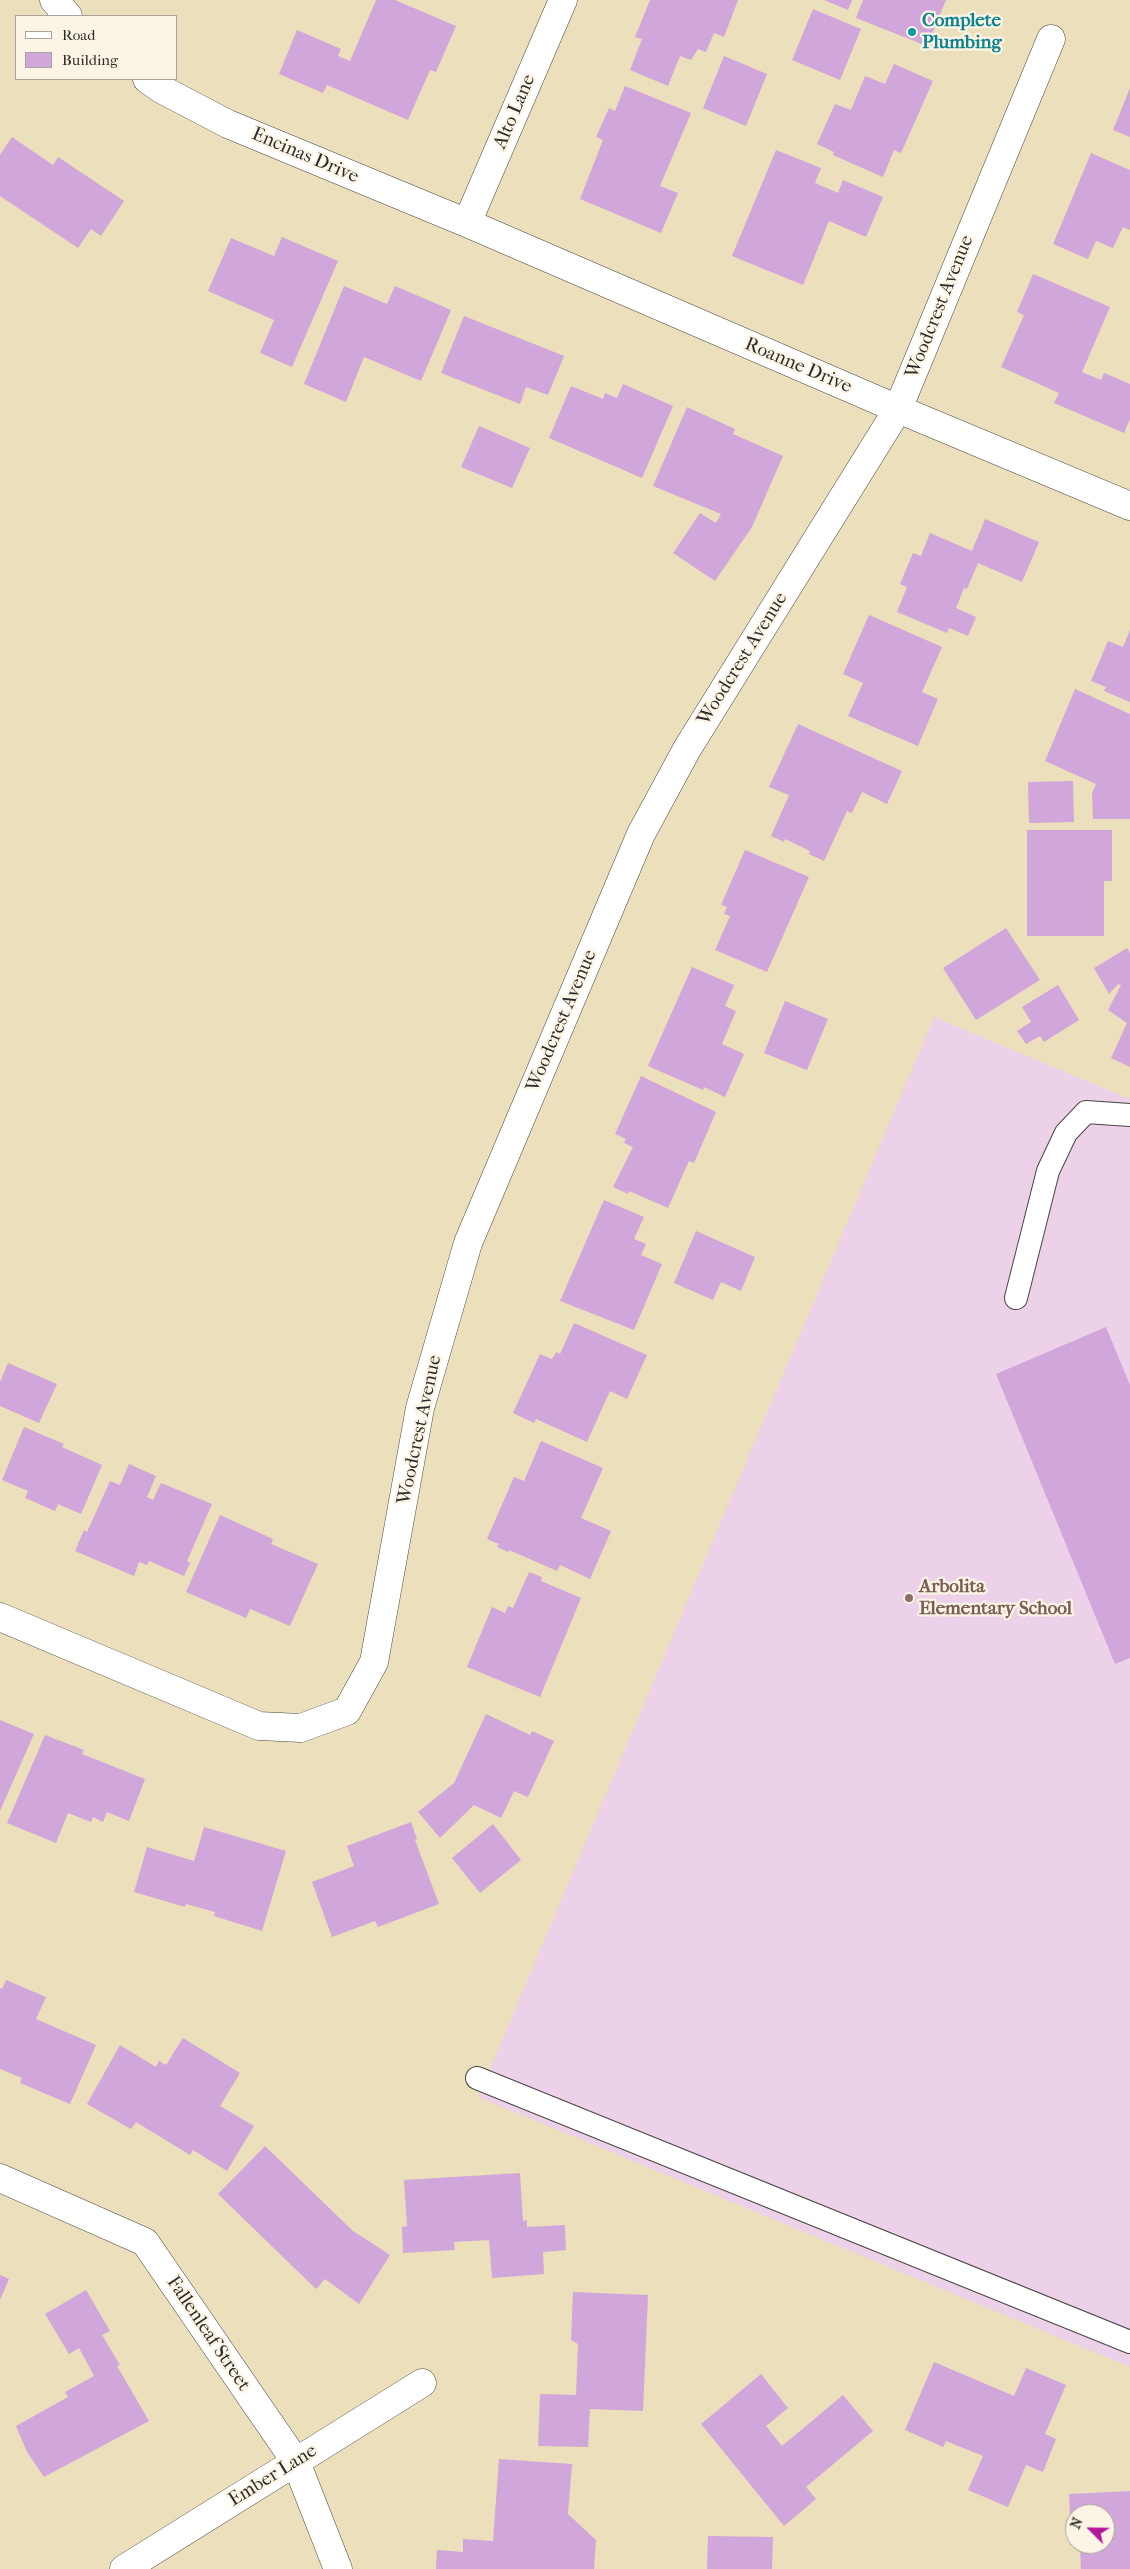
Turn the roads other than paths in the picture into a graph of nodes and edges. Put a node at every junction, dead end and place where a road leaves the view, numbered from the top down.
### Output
1 (54, 0) edge
2 (562, 0) edge
3 (67, 15) edge
4 (1051, 39) dead end
5 (149, 80) edge
6 (467, 223) junction
7 (898, 409) junction
8 (1130, 506) edge
9 (1130, 1115) edge
10 (1016, 1298) dead end
11 (0, 1617) edge
12 (477, 2078) dead end
13 (0, 2178) edge
14 (1130, 2342) edge
15 (422, 2383) dead end
16 (296, 2462) junction
17 (124, 2569) edge
18 (338, 2569) edge

1 - 3 street
2 - 6 street, Alto Lane
4 - 7 street, Woodcrest Avenue
5 - 6 street, Encinas Drive
6 - 7 street, Roanne Drive
7 - 8 street, Roanne Drive
7 - 11 street, Woodcrest Avenue
9 - 10 lane
12 - 14 lane
13 - 16 street, Fallenleaf Street
15 - 16 street, Ember Lane
16 - 17 street, Ember Lane
16 - 18 street, Fallenleaf Street

